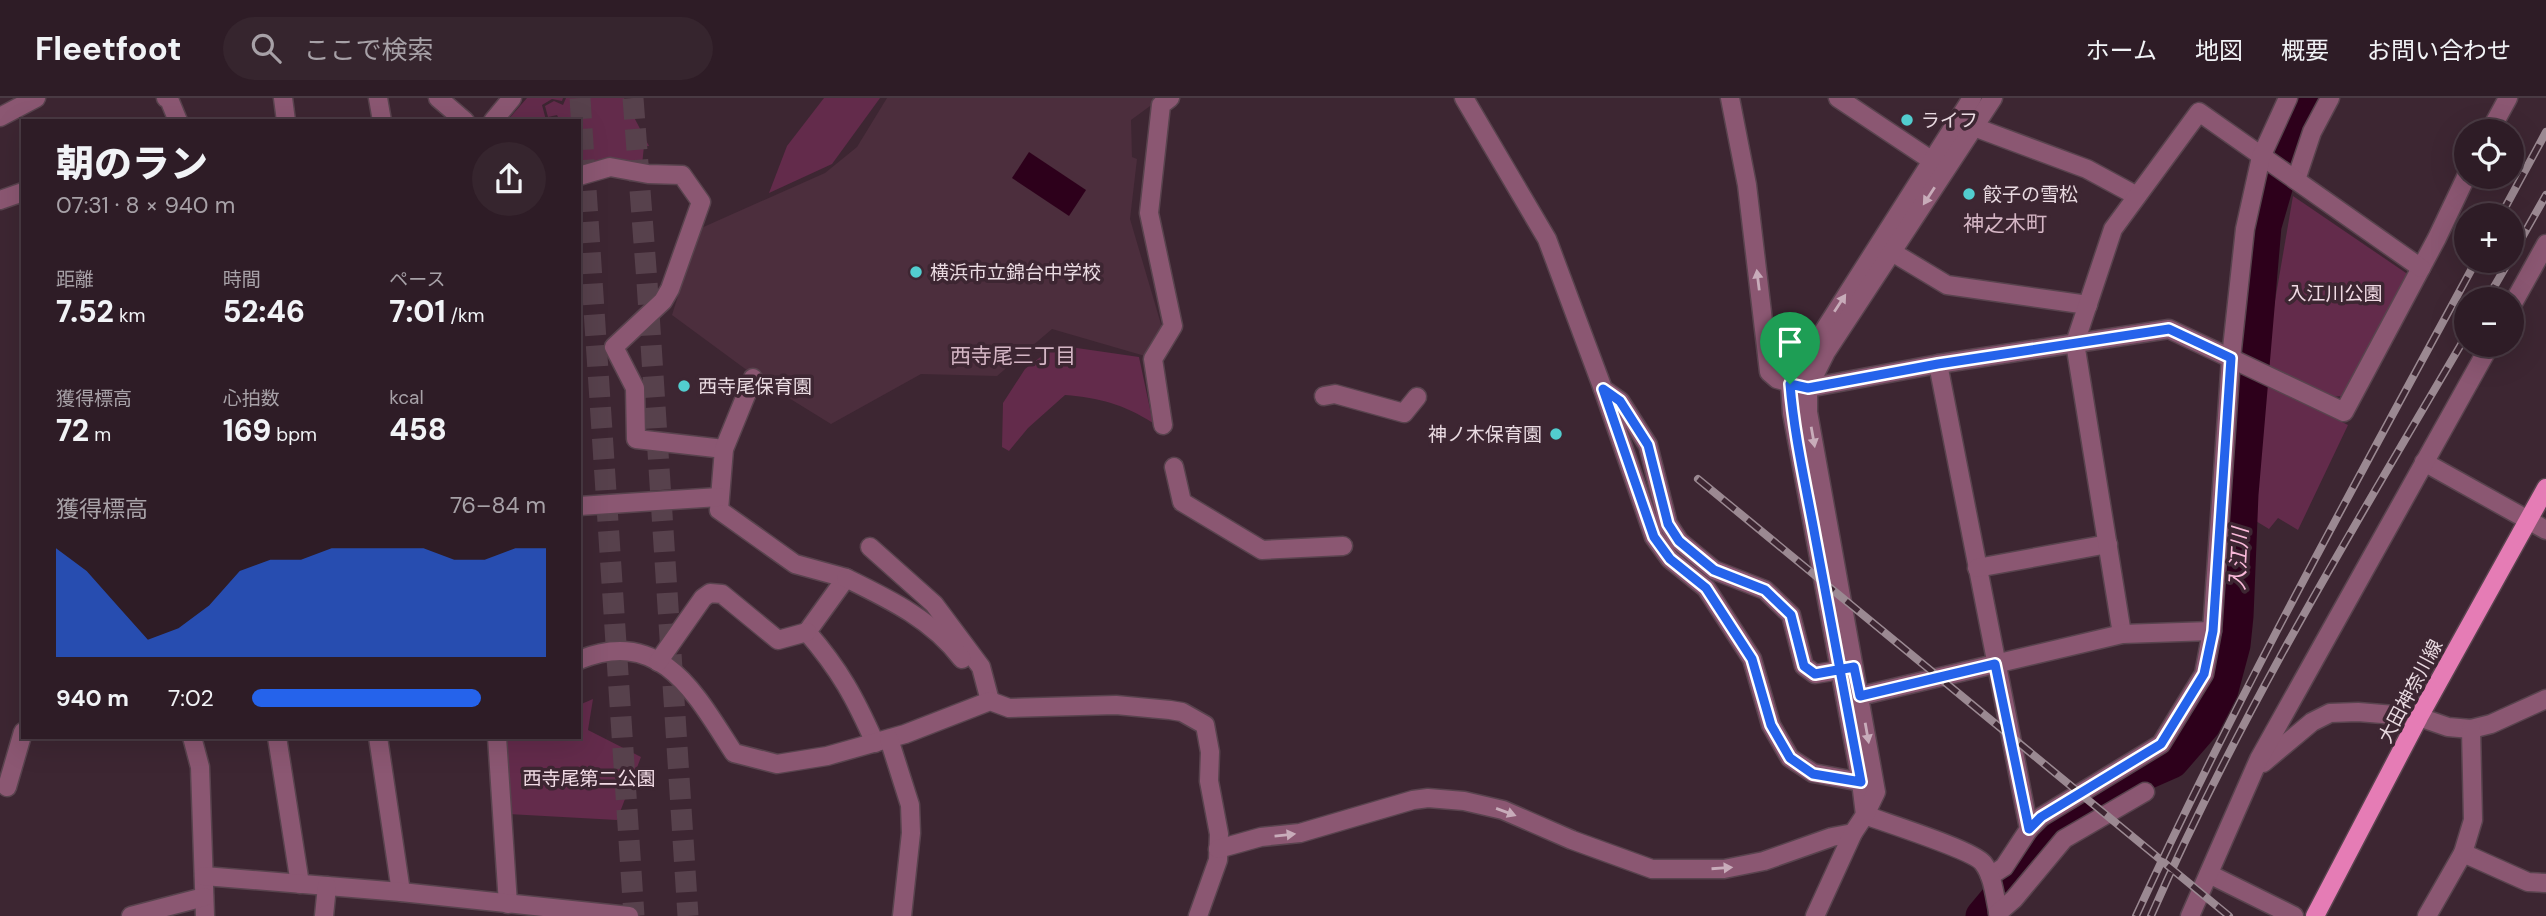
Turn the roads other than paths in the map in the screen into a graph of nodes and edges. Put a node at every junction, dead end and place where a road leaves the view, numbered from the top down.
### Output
1 (36, 98) edge
2 (168, 98) edge
3 (282, 98) edge
4 (378, 98) edge
5 (438, 98) edge
6 (512, 98) edge
7 (1170, 98) edge
8 (1464, 98) edge
9 (1730, 98) edge
10 (1838, 98) edge
11 (1972, 98) edge
12 (1993, 98) edge
13 (2288, 98) edge
14 (2330, 98) edge
15 (2508, 98) edge
16 (0, 117) edge
17 (177, 119) edge
18 (286, 119) edge
19 (382, 119) edge
20 (464, 119) edge
21 (495, 119) edge
22 (2497, 119) edge
23 (1974, 127) junction
24 (2265, 159) junction
25 (1939, 165) junction
26 (581, 175) edge
27 (2295, 180) junction
28 (2460, 189) edge
29 (21, 193) edge
30 (2137, 196) junction
31 (0, 200) edge
32 (2546, 244) edge
33 (1892, 252) junction
34 (2421, 268) junction
35 (2522, 287) edge
36 (2088, 305) junction
37 (2075, 343) junction
38 (2483, 357) edge
39 (2232, 358) junction
40 (1938, 364) junction
41 (753, 378) dead end
42 (1790, 384) junction
43 (1808, 388) junction
44 (1603, 389) junction
45 (1324, 396) dead end
46 (1417, 397) dead end
47 (1163, 425) dead end
48 (724, 449) junction
49 (2424, 462) junction
50 (1174, 467) dead end
51 (2546, 488) edge
52 (719, 497) junction
53 (581, 506) edge
54 (2528, 520) junction
55 (2546, 530) edge
56 (2108, 544) junction
57 (1343, 546) dead end
58 (870, 548) dead end
59 (1977, 568) junction
60 (846, 578) junction
61 (2213, 631) junction
62 (807, 632) junction
63 (2122, 634) junction
64 (581, 659) edge
65 (658, 662) junction
66 (1995, 664) junction
67 (1847, 669) junction
68 (1860, 696) junction
69 (2546, 699) edge
70 (987, 702) junction
71 (2419, 718) junction
72 (2471, 729) junction
73 (21, 739) edge
74 (193, 739) edge
75 (277, 739) edge
76 (378, 739) edge
77 (498, 739) edge
78 (882, 741) junction
79 (2253, 772) junction
80 (1868, 781) junction
81 (7, 787) dead end
82 (2145, 792) dead end
83 (1865, 816) junction
84 (2029, 829) junction
85 (1853, 833) junction
86 (1218, 849) junction
87 (2463, 853) junction
88 (2208, 874) junction
89 (204, 876) junction
90 (2546, 883) edge
91 (300, 884) junction
92 (327, 886) junction
93 (401, 892) junction
94 (204, 897) junction
95 (1996, 901) edge
96 (508, 904) junction
97 (451, 907) edge
98 (592, 914) edge
99 (131, 916) edge
100 (205, 916) edge
101 (324, 916) edge
102 (629, 916) edge
103 (902, 916) edge
104 (1198, 916) edge
105 (1815, 916) edge
106 (2190, 916) edge
107 (2294, 916) edge
108 (2315, 916) edge
109 (2428, 916) edge

1 - 16 street
2 - 17 street
3 - 18 street
4 - 19 street
5 - 20 street
6 - 21 street
7 - 47 street
8 - 44 street
42 -> 9 street
10 - 25 street
11 - 25 street
12 - 23 street
13 - 24 street
14 - 27 street
15 - 22 street
23 - 25 street
23 - 30 street
24 - 27 street
24 - 30 street
24 - 39 street
25 -> 33 street
42 -> 25 street
26 - 48 street
27 - 34 street
28 - 34 street
29 - 31 street
30 - 36 street
32 - 35 street
33 - 36 street
33 - 43 street
34 - 39 street
36 - 37 street
37 - 39 street
37 - 40 street
37 - 56 street
38 - 49 street
39 - 61 street
40 - 43 street
40 - 59 street
41 - 48 street
42 - 43 street
42 - 67 street
43 -> 67 street
44 - 67 street
44 - 80 street
45 - 46 street
48 - 52 street
49 - 54 street
49 - 79 street
50 - 57 street
51 - 54 main road, 大田神奈川線
52 - 53 street
52 - 60 street
54 - 55 street
54 - 71 main road, 大田神奈川線
56 - 59 street
56 - 63 street
58 - 70 street
59 - 66 street
60 - 62 street
60 - 70 street
61 - 63 street
61 - 84 street
62 - 65 street
62 - 78 street
63 - 66 street
64 - 65 street
65 - 78 street
66 - 68 street
66 - 84 street
67 - 68 street
67 - 80 street
68 -> 80 street
69 - 72 street
70 - 78 street
70 - 86 street
71 - 72 street
71 - 79 street
71 - 108 main road, 大田神奈川線
72 - 87 street
73 - 81 street
74 - 89 street
75 - 91 street
76 - 93 street
77 - 96 street
78 - 103 street
79 - 88 street
80 - 83 street
82 - 95 street
83 - 85 street
83 - 95 street
84 - 95 street
86 -> 85 street
85 - 105 street
86 - 104 street
87 - 90 street
87 - 109 street
88 - 106 street
88 - 107 street
89 - 91 street
89 - 94 street
91 - 92 street
92 - 93 street
92 - 101 street
93 - 97 street
94 - 99 street
94 - 100 street
96 - 97 street
96 - 98 street
98 - 102 street

